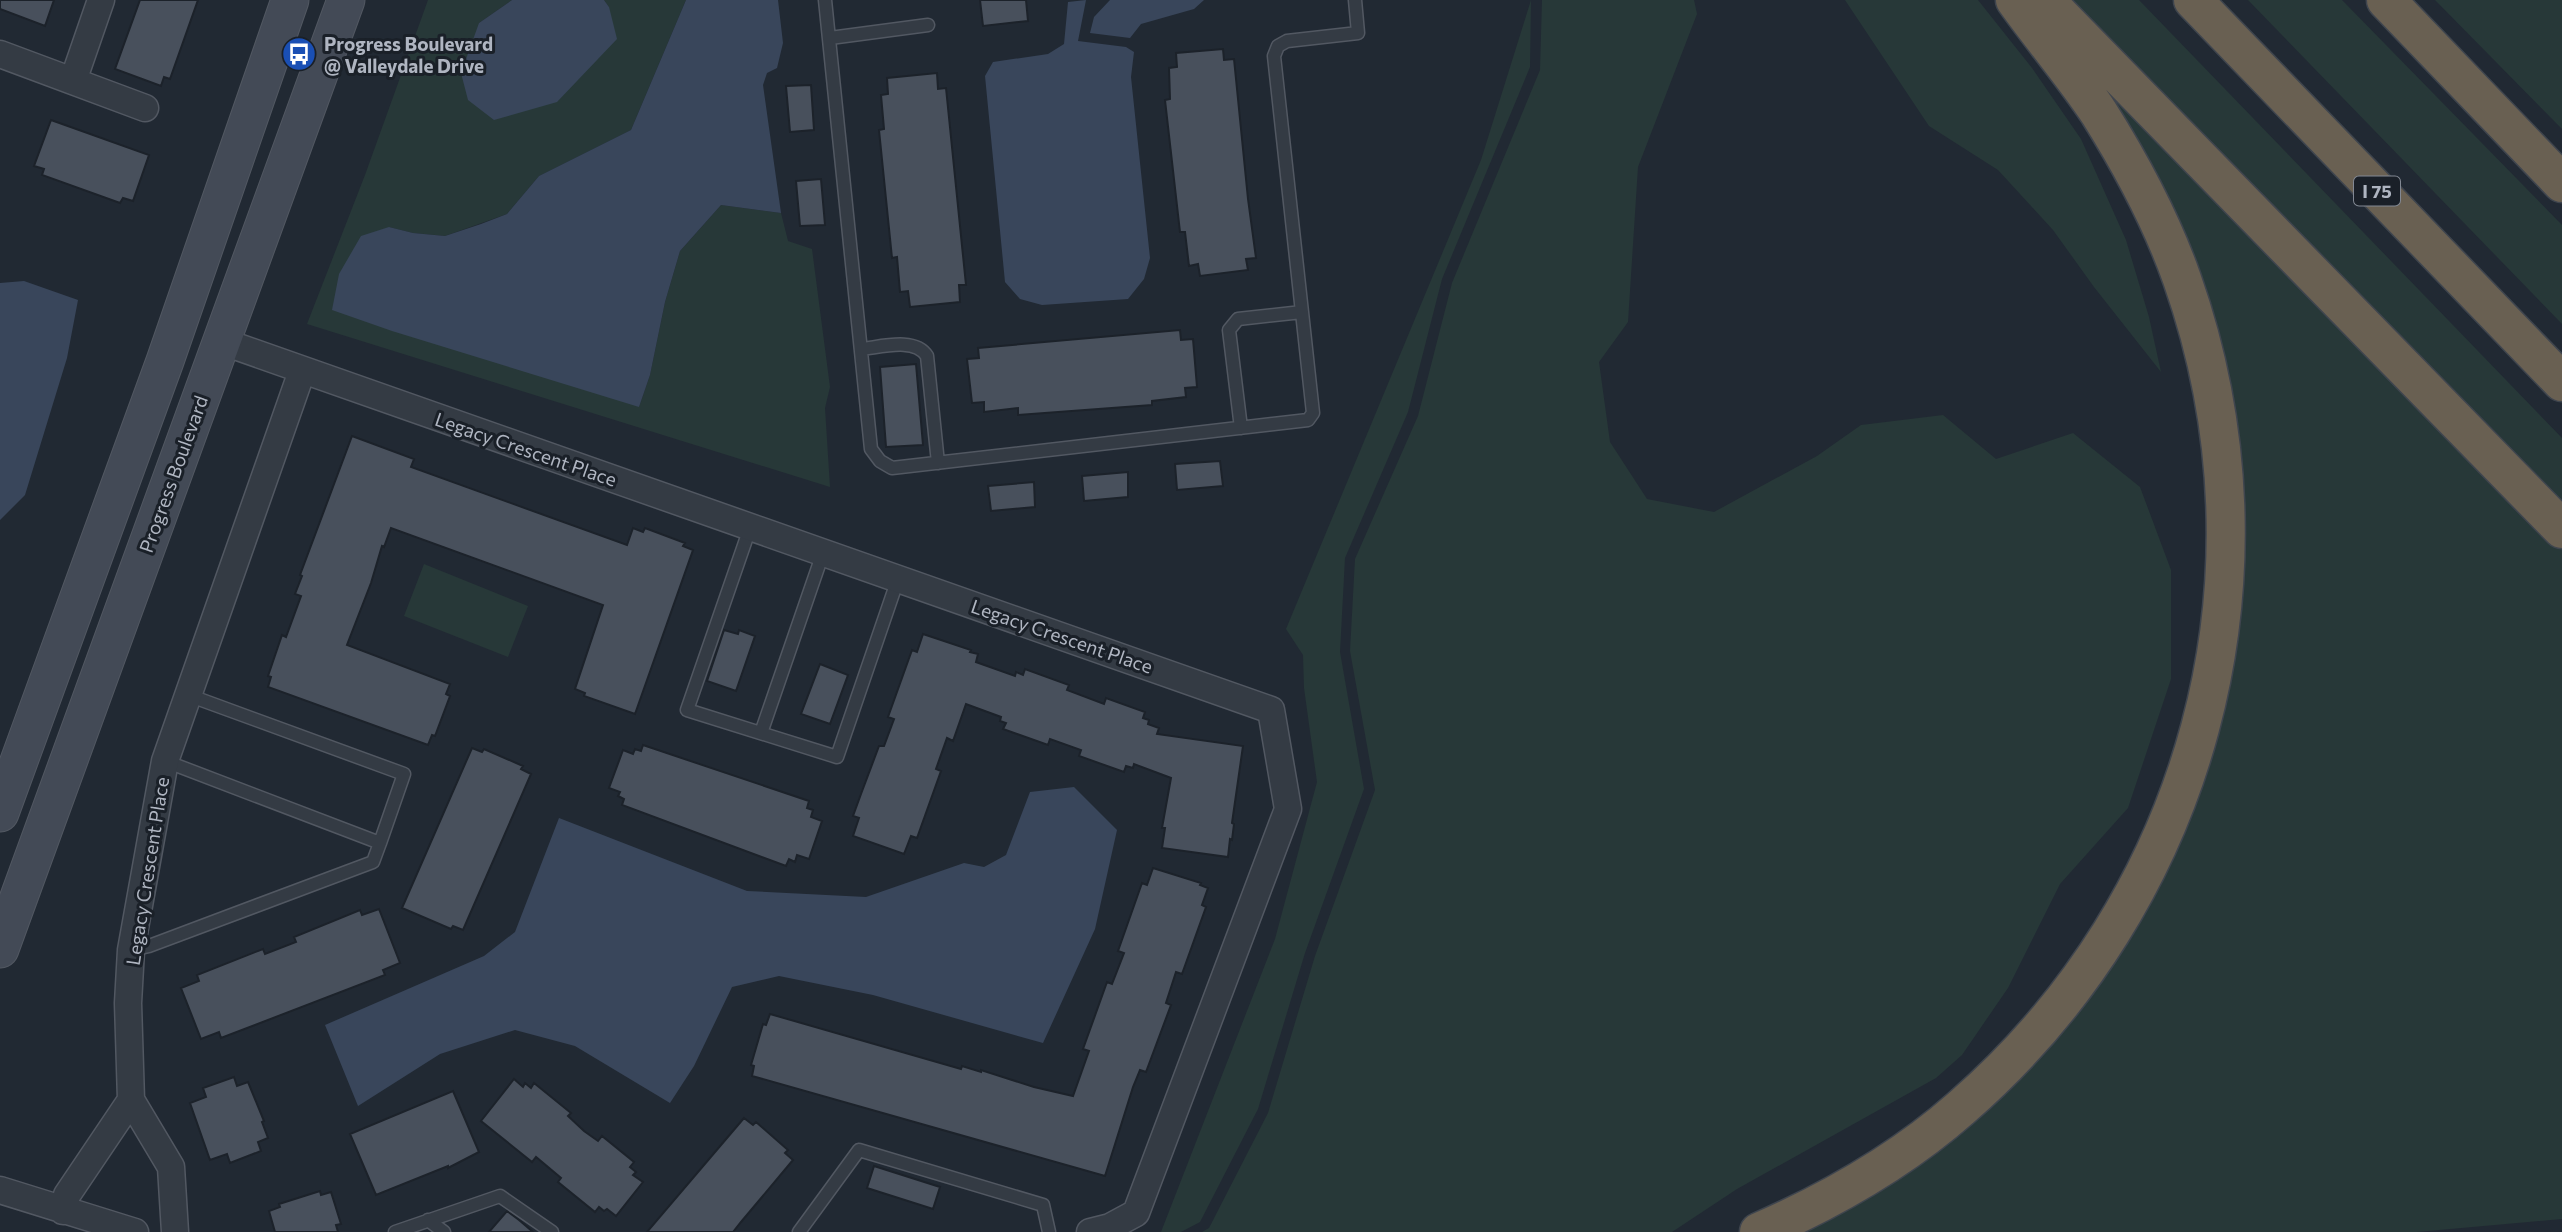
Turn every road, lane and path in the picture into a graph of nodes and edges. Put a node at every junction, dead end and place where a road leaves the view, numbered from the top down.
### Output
1 (101, 0) edge
2 (290, 0) edge
3 (346, 0) edge
4 (825, 0) edge
5 (1355, 0) edge
6 (2015, 0) edge
7 (2045, 0) edge
8 (2193, 0) edge
9 (2386, 0) edge
10 (928, 25) dead end
11 (830, 38) junction
12 (0, 54) edge
13 (73, 81) junction
14 (145, 108) dead end
15 (2562, 183) edge
16 (1302, 312) junction
17 (221, 341) junction
18 (862, 349) junction
19 (165, 361) junction
20 (302, 371) junction
21 (2562, 382) edge
22 (1241, 428) junction
23 (938, 463) junction
24 (750, 528) junction
25 (2562, 529) edge
26 (823, 553) junction
27 (898, 579) junction
28 (68, 629) junction
29 (188, 695) junction
30 (761, 733) junction
31 (165, 761) junction
32 (0, 813) edge
33 (380, 843) junction
34 (0, 913) edge
35 (0, 949) edge
36 (131, 950) junction
37 (131, 1100) junction
38 (0, 1189) edge
39 (63, 1211) junction
40 (428, 1220) junction
41 (135, 1232) edge
42 (175, 1232) edge
43 (394, 1232) edge
44 (444, 1232) edge
45 (552, 1232) edge
46 (799, 1232) edge
47 (1049, 1232) edge
48 (1090, 1232) edge
49 (1759, 1232) edge

1 - 13 street
2 - 19 main road
3 - 17 main road, Progress Boulevard
4 - 11 lane
5 - 16 lane
6 - 49 highway
7 - 25 highway
8 - 21 highway, I 75
9 - 15 highway
10 - 11 lane
11 - 18 lane
12 - 13 street
13 - 14 street
16 - 22 lane
16 - 22 lane
17 - 19 main road
17 - 20 street, Legacy Crescent Place
17 - 35 main road, Progress Boulevard
18 - 23 lane
18 - 23 lane
19 - 28 main road
20 - 24 street, Legacy Crescent Place
20 - 29 street, Legacy Crescent Place
22 - 23 lane
24 - 26 street, Legacy Crescent Place
24 - 30 lane
26 - 27 street, Legacy Crescent Place
26 - 30 lane
27 - 30 lane
27 - 48 street, Legacy Crescent Place
28 - 32 main road
28 - 34 main road
29 - 31 street, Legacy Crescent Place
29 - 33 lane
31 - 33 lane
31 - 36 street, Legacy Crescent Place
33 - 36 lane
36 - 37 street, Legacy Crescent Place
37 - 39 street
37 - 42 street, Legacy Crescent Place
38 - 39 street
39 - 41 street
40 - 43 lane
40 - 44 lane
40 - 45 lane
46 - 47 lane

